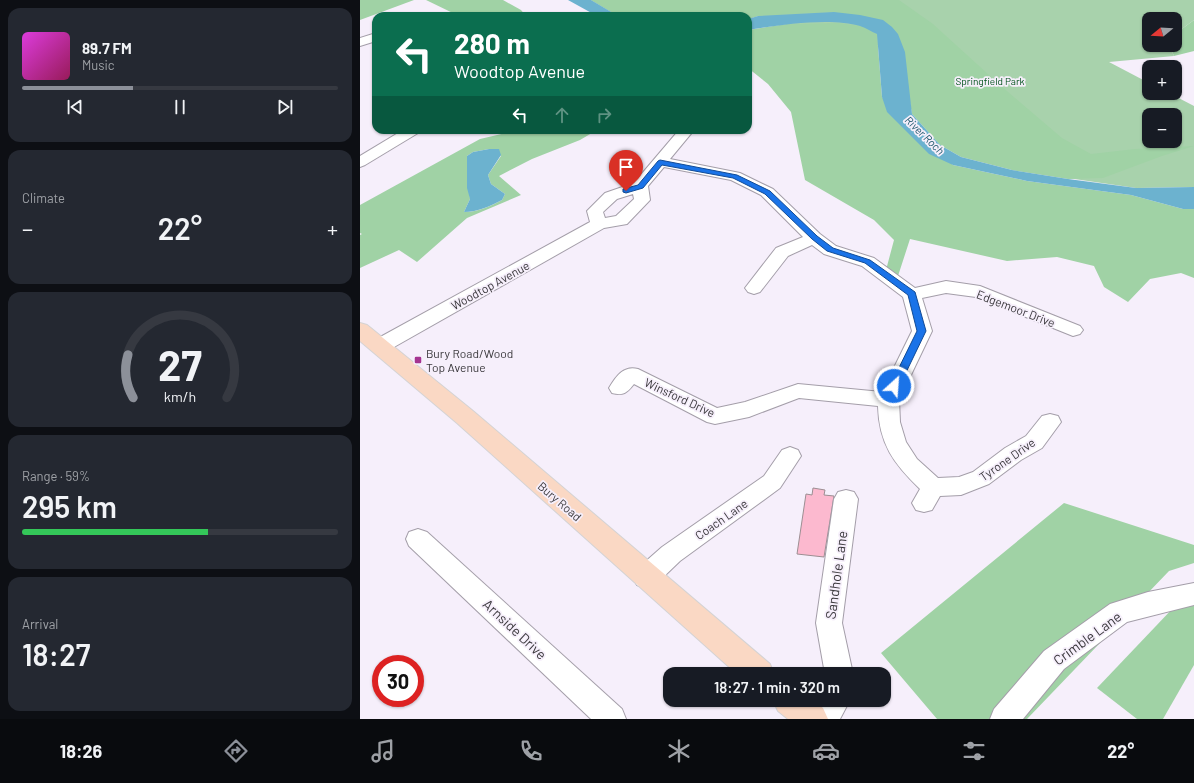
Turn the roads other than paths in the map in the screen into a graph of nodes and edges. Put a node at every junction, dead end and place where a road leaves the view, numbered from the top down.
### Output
1 (372, 38) edge
2 (360, 42) edge
3 (406, 134) edge
4 (684, 134) edge
5 (360, 162) edge
6 (660, 162) junction
7 (640, 186) junction
8 (599, 224) junction
9 (814, 238) junction
10 (754, 288) dead end
11 (912, 294) junction
12 (360, 330) edge
13 (1073, 330) dead end
14 (380, 346) junction
15 (619, 388) dead end
16 (888, 400) junction
17 (1050, 422) dead end
18 (790, 456) dead end
19 (846, 499) dead end
20 (418, 539) dead end
21 (646, 576) junction
22 (1194, 594) edge
23 (751, 667) edge
24 (838, 667) edge
25 (798, 707) edge
26 (831, 707) edge
27 (612, 719) edge
28 (812, 719) edge
29 (823, 719) edge
30 (1004, 719) edge

1 - 2 street
3 - 5 street
4 - 6 street
6 - 7 street
6 - 9 street
7 - 8 street, Woodtop Avenue
7 - 8 street
8 - 14 street, Woodtop Avenue
9 - 10 street
9 - 11 street
11 - 13 street, Edgemoor Drive
11 - 16 street, Tyrone Drive
12 - 14 main road, Bury Road
14 - 21 main road, Bury Road
15 - 16 street, Winsford Drive
16 - 17 street, Tyrone Drive
18 - 21 street, Coach Lane
19 - 24 street, Sandhole Lane
20 - 27 street, Arnside Drive
21 - 23 main road, Bury Road
22 - 30 street, Crimble Lane
25 - 28 main road
26 - 29 street

